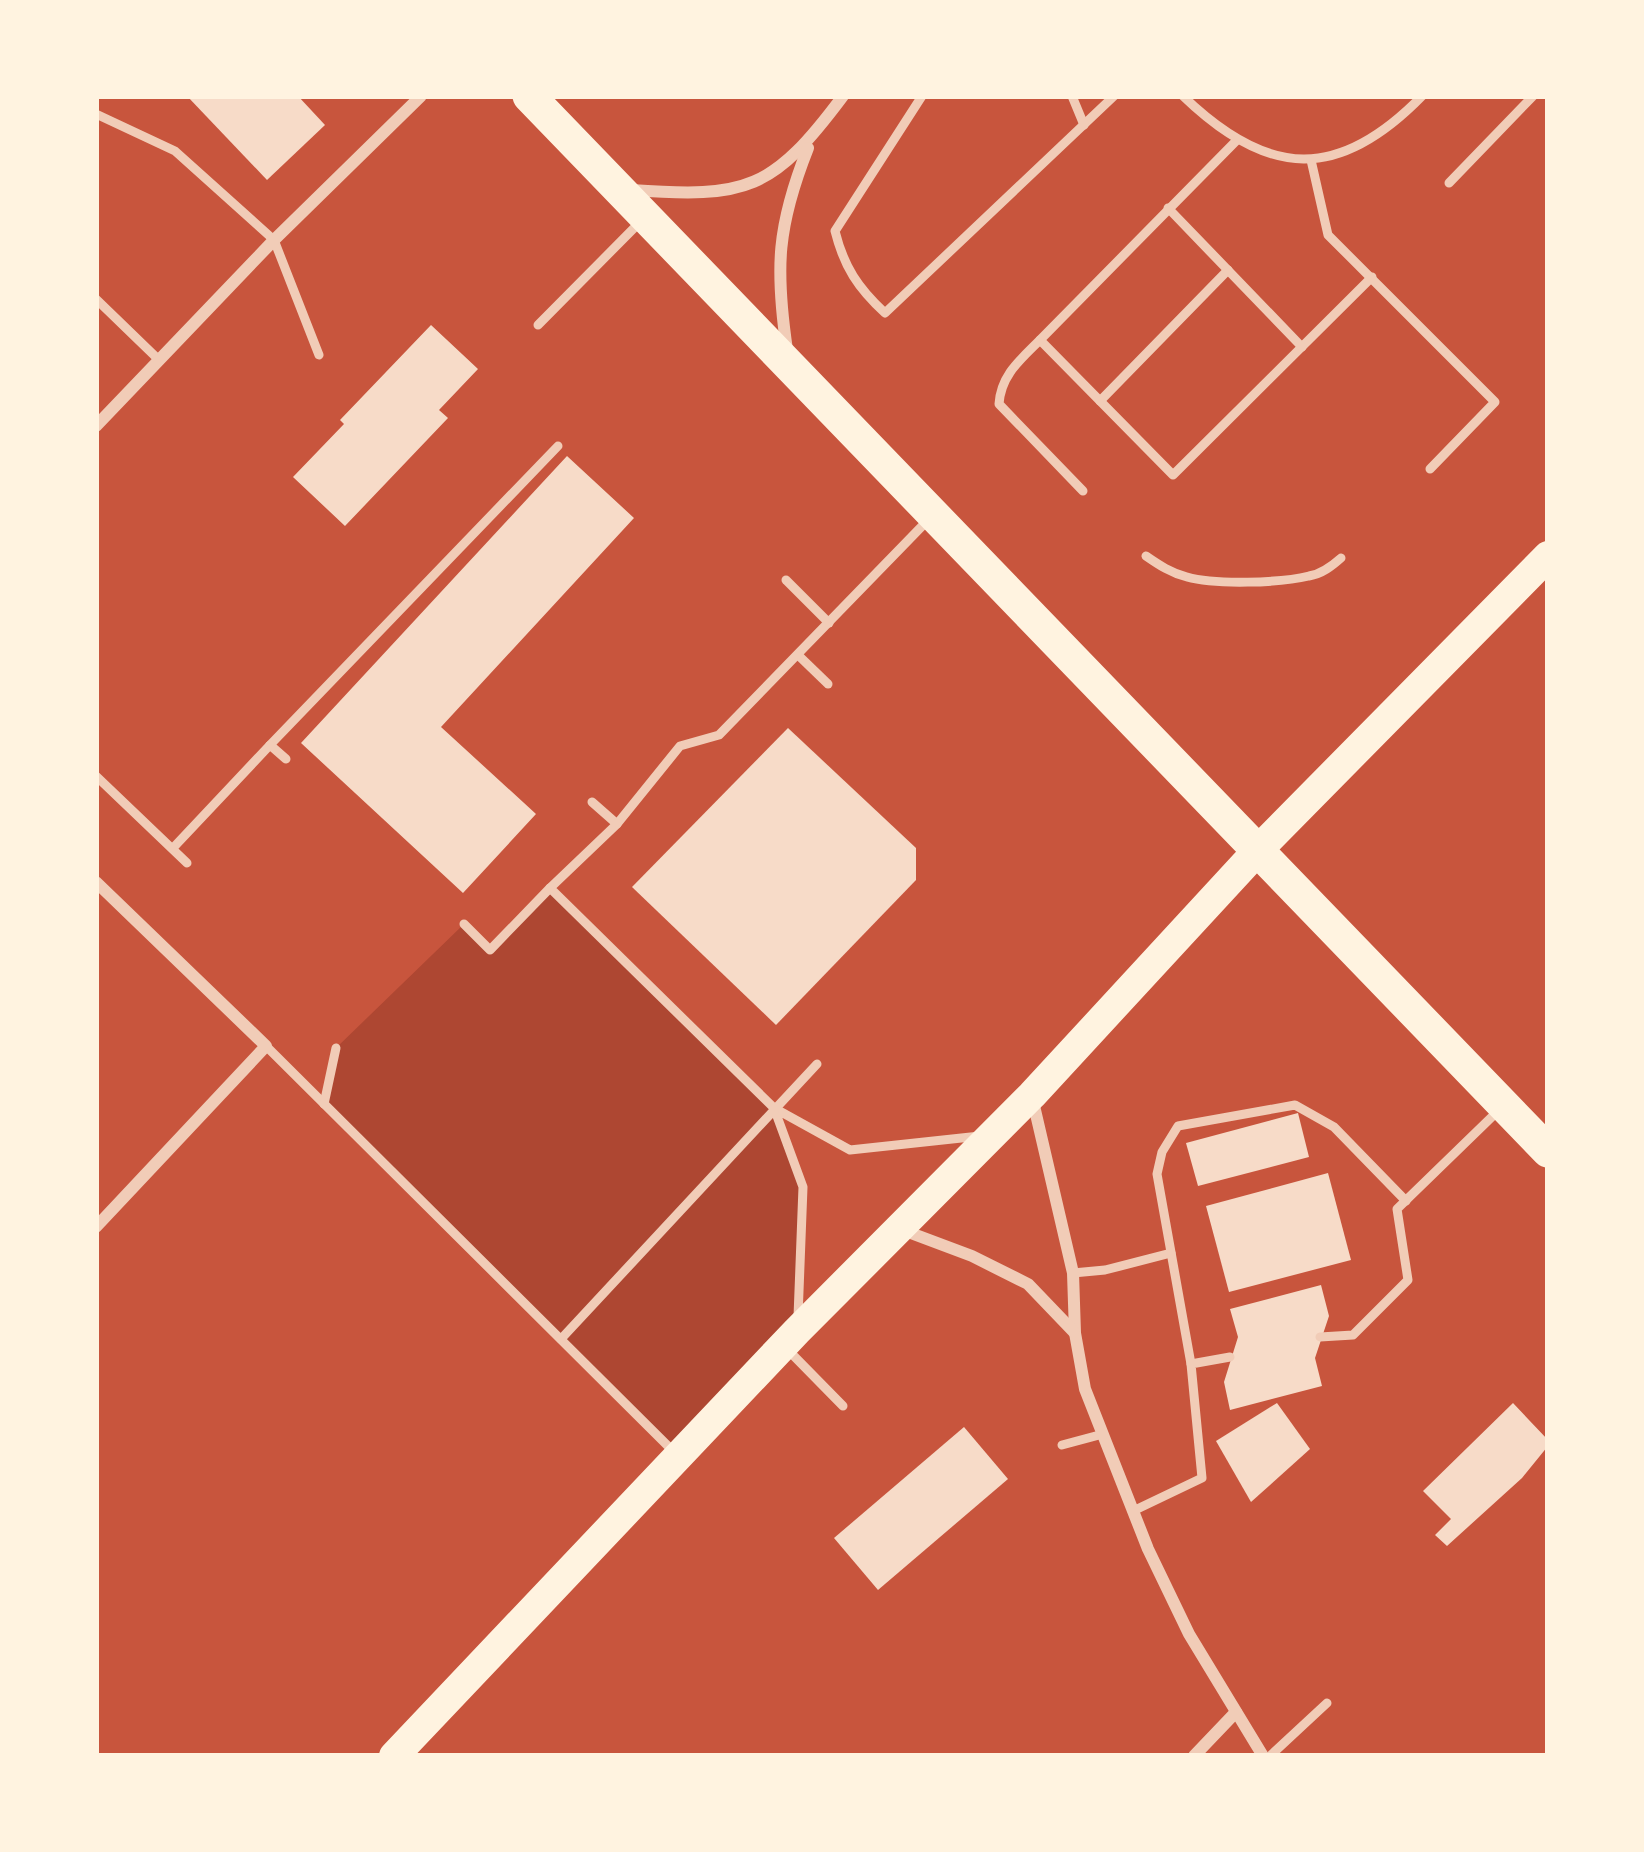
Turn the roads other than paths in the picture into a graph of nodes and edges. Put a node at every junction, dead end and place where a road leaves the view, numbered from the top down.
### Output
1 (421, 96) edge
2 (529, 96) edge
3 (843, 96) edge
4 (922, 96) edge
5 (1072, 96) edge
6 (1114, 96) edge
7 (1183, 96) edge
8 (1422, 96) edge
9 (1533, 96) edge
10 (96, 114) edge
11 (1084, 125) junction
12 (811, 138) junction
13 (1237, 140) junction
14 (1311, 160) junction
15 (1449, 183) dead end
16 (618, 189) junction
17 (1168, 208) junction
18 (645, 217) junction
19 (274, 240) junction
20 (1228, 270) junction
21 (1372, 278) junction
22 (96, 299) edge
23 (538, 326) dead end
24 (1040, 340) junction
25 (1302, 347) junction
26 (319, 355) dead end
27 (159, 360) junction
28 (788, 364) junction
29 (1100, 400) junction
30 (96, 426) edge
31 (558, 446) dead end
32 (1430, 469) dead end
33 (1083, 491) dead end
34 (934, 514) junction
35 (1146, 556) dead end
36 (1548, 556) edge
37 (1341, 558) dead end
38 (786, 580) dead end
39 (829, 622) junction
40 (798, 655) junction
41 (828, 684) dead end
42 (270, 745) junction
43 (286, 759) dead end
44 (96, 776) edge
45 (592, 802) dead end
46 (617, 824) junction
47 (172, 848) junction
48 (1259, 849) junction
49 (187, 862) dead end
50 (96, 882) edge
51 (550, 888) junction
52 (464, 924) dead end
53 (266, 1046) junction
54 (336, 1048) dead end
55 (817, 1064) dead end
56 (1032, 1095) junction
57 (324, 1104) junction
58 (1504, 1105) junction
59 (774, 1108) junction
60 (992, 1134) junction
61 (1548, 1150) edge
62 (1406, 1201) junction
63 (96, 1227) edge
64 (900, 1229) junction
65 (1171, 1253) junction
66 (1072, 1273) junction
67 (1075, 1333) junction
68 (1320, 1337) dead end
69 (561, 1339) junction
70 (790, 1339) junction
71 (1230, 1357) dead end
72 (1191, 1364) junction
73 (843, 1406) dead end
74 (1103, 1434) junction
75 (1062, 1445) dead end
76 (678, 1456) junction
77 (1133, 1511) junction
78 (1327, 1703) dead end
79 (1235, 1712) junction
80 (394, 1756) edge
81 (1194, 1756) edge
82 (1267, 1756) edge

1 - 19 street
2 - 16 highway
3 - 12 street
4 - 11 lane
5 - 11 lane
6 - 11 lane
7 - 13 lane
8 - 14 lane
9 - 15 lane
10 - 19 lane
12 - 16 street
12 - 28 street
13 - 14 lane
13 - 17 lane
14 - 21 lane
16 - 18 highway
17 - 20 lane
17 - 24 lane
18 - 23 lane
18 - 28 highway
19 - 26 lane
19 - 27 street
20 - 25 lane
20 - 29 lane
21 - 25 lane
21 - 32 lane
22 - 27 lane
24 - 29 lane
24 - 33 lane
25 - 29 lane
27 - 30 street
28 - 34 highway
31 - 42 lane
34 - 39 lane
34 - 48 highway
35 - 37 lane
36 - 48 main road
38 - 39 lane
39 - 40 lane
40 - 41 lane
40 - 46 lane
42 - 43 lane
42 - 47 lane
44 - 47 lane
45 - 46 lane
46 - 51 lane
47 - 49 lane
48 - 56 main road
48 - 58 highway
50 - 53 street
51 - 52 lane
51 - 59 lane
53 - 57 lane
53 - 63 street
54 - 57 lane
55 - 59 lane
56 - 60 main road
56 - 66 street
57 - 69 lane
58 - 61 highway
58 - 62 lane
59 - 60 lane
59 - 69 lane
59 - 70 lane
60 - 64 main road
62 - 65 lane
62 - 68 lane
64 - 67 street
64 - 70 main road
65 - 66 lane
65 - 72 lane
66 - 67 street
67 - 74 street
69 - 76 lane
70 - 73 lane
70 - 76 main road
71 - 72 lane
72 - 77 lane
74 - 75 lane
74 - 77 street
76 - 80 main road
77 - 79 street
78 - 82 lane
79 - 81 street
79 - 82 street

